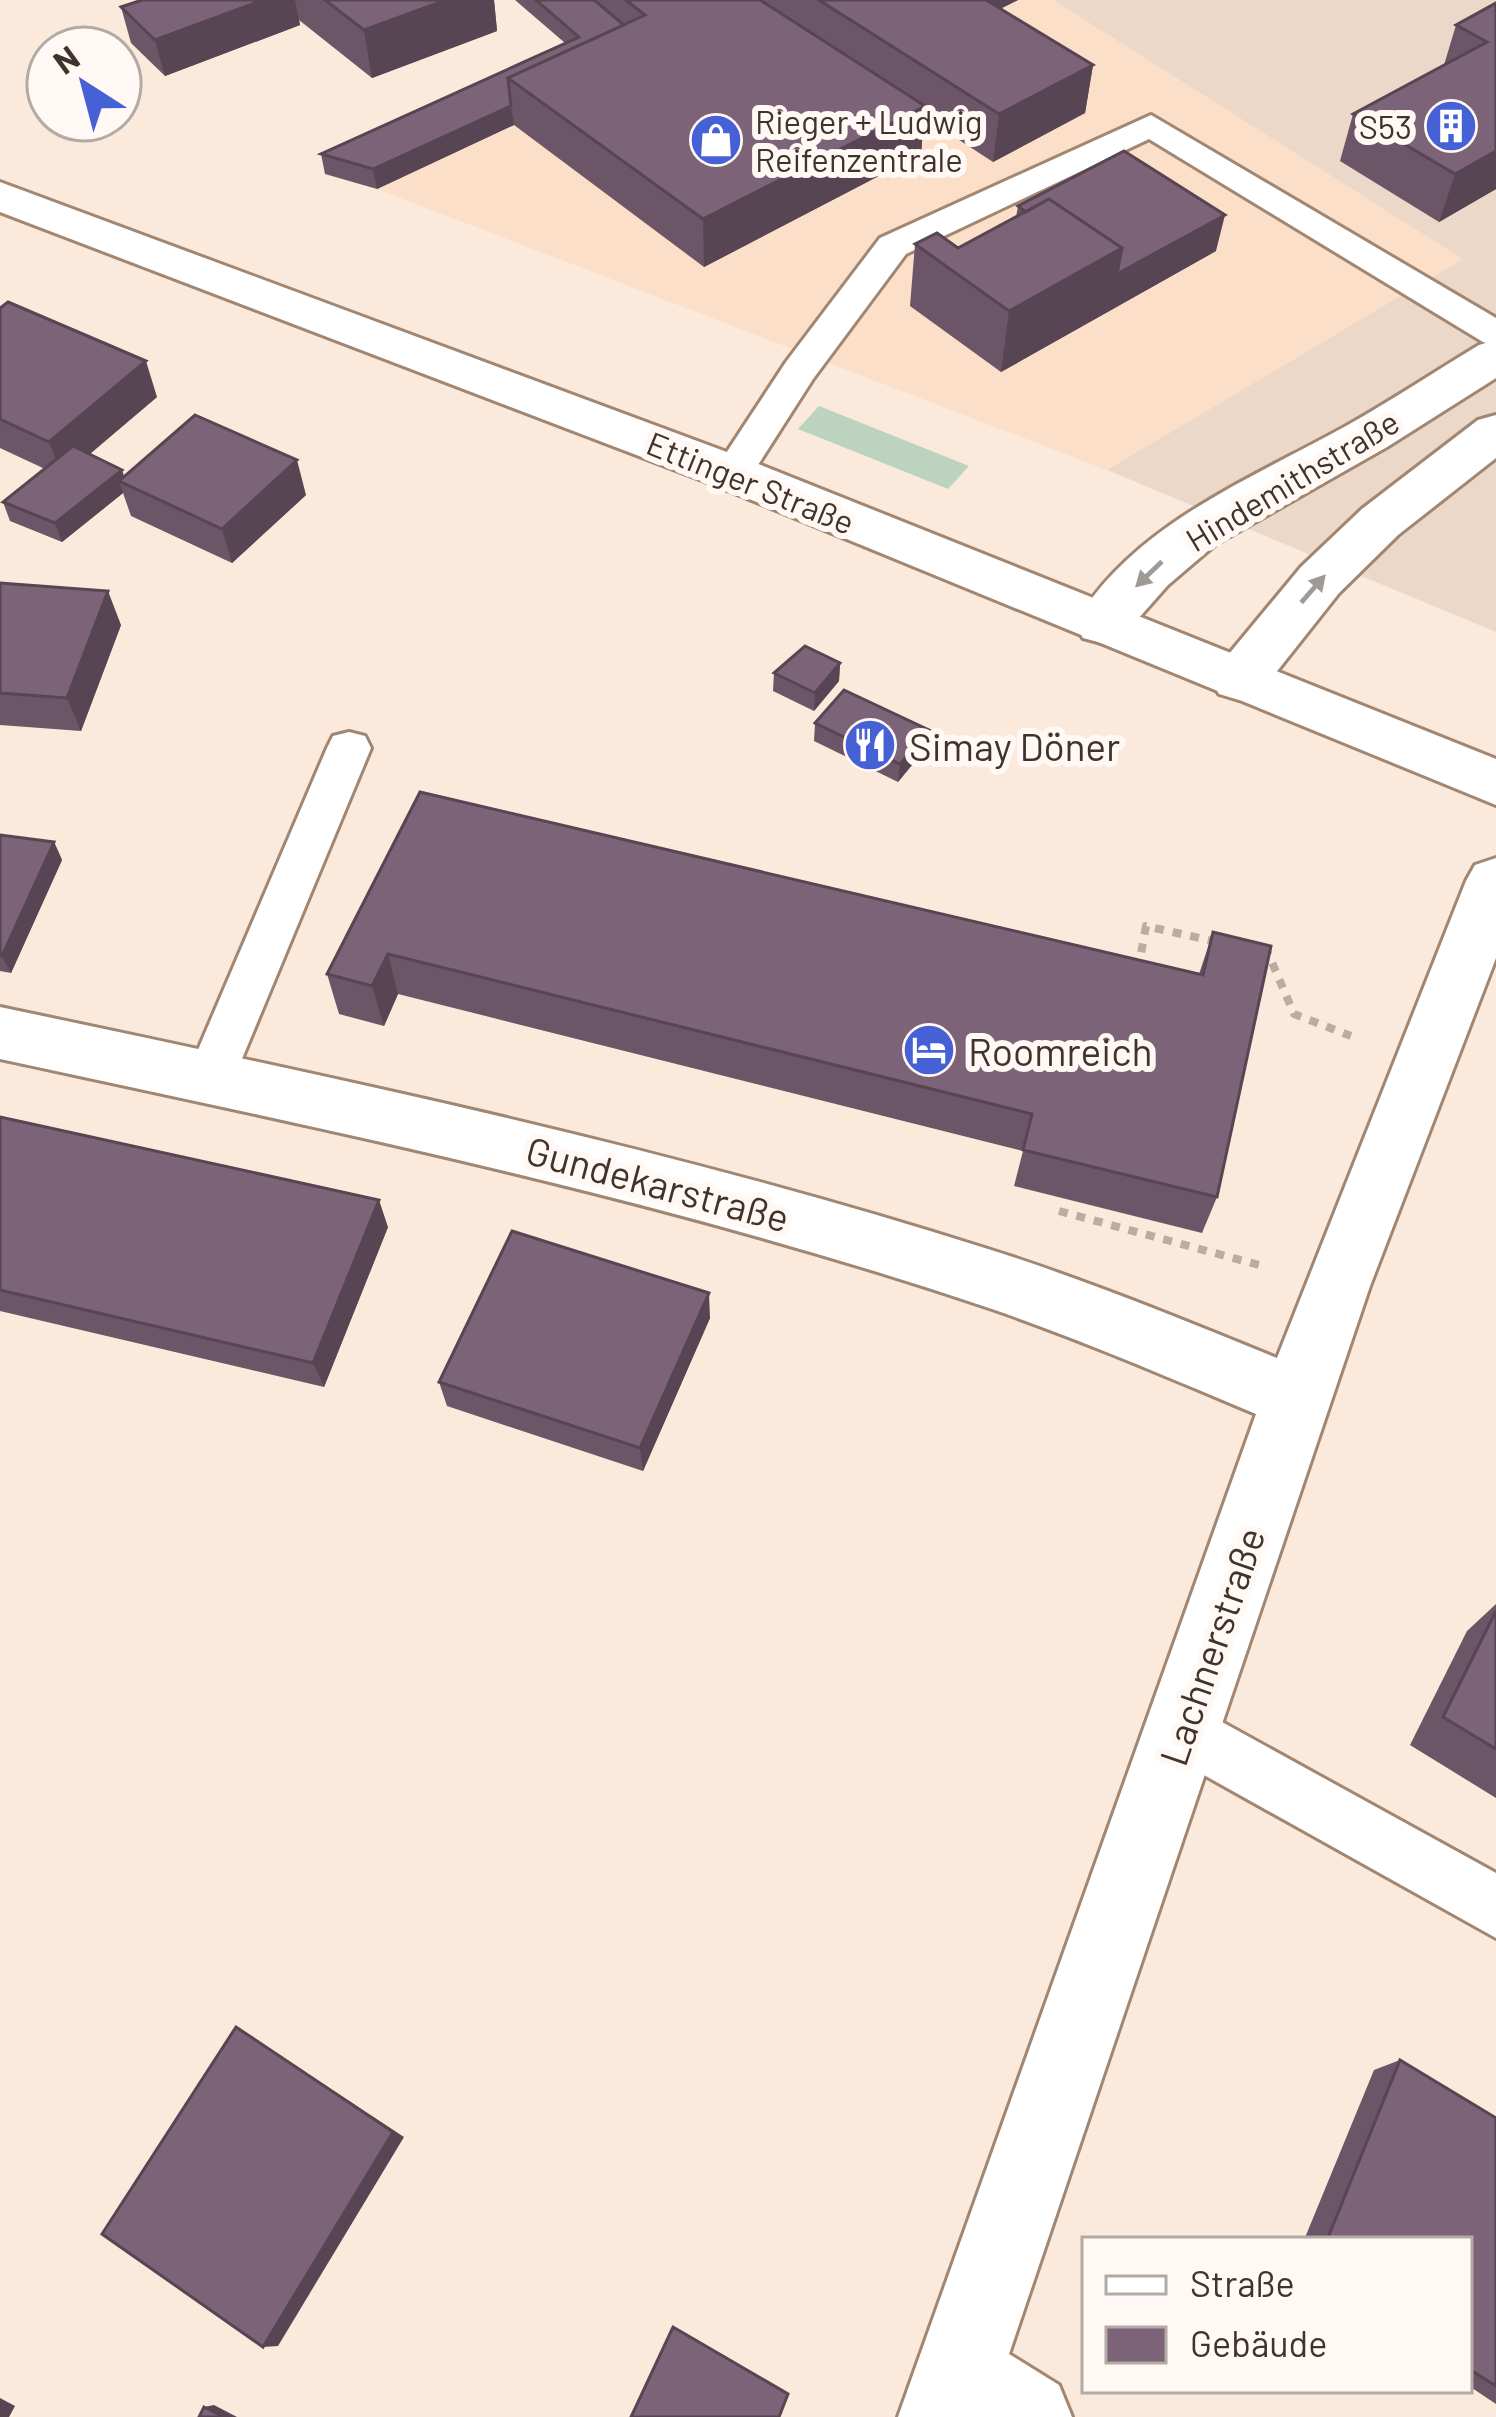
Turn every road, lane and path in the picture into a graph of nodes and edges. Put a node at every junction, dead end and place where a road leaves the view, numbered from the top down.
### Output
1 (0, 196) edge
2 (1496, 334) edge
3 (1496, 356) edge
4 (1496, 432) edge
5 (733, 473) junction
6 (1102, 624) junction
7 (1239, 680) junction
8 (350, 748) dead end
9 (1496, 784) edge
10 (1496, 881) edge
11 (1227, 944) edge
12 (1248, 949) edge
13 (1136, 983) edge
14 (0, 1033) edge
15 (1426, 1064) junction
16 (210, 1078) junction
17 (1048, 1208) edge
18 (1336, 1286) junction
19 (1296, 1398) junction
20 (1182, 1730) junction
21 (1496, 1907) edge
22 (977, 2403) edge

1 - 5 street, Ettinger Straße
2 - 5 lane
3 -> 6 street, Hindemithstraße
7 -> 4 street, Hindemithstraße
5 - 6 street, Ettinger Straße
6 - 7 street, Ettinger Straße
7 - 9 street, Ettinger Straße
8 - 16 lane
10 - 15 street, Lachnerstraße
11 - 13 path
12 - 15 path
14 - 16 street, Gundekarstraße
15 - 18 street, Lachnerstraße
16 - 19 street, Gundekarstraße
17 - 18 path
18 - 19 street, Lachnerstraße
19 - 20 street, Lachnerstraße
20 - 21 lane
20 - 22 street, Lachnerstraße

